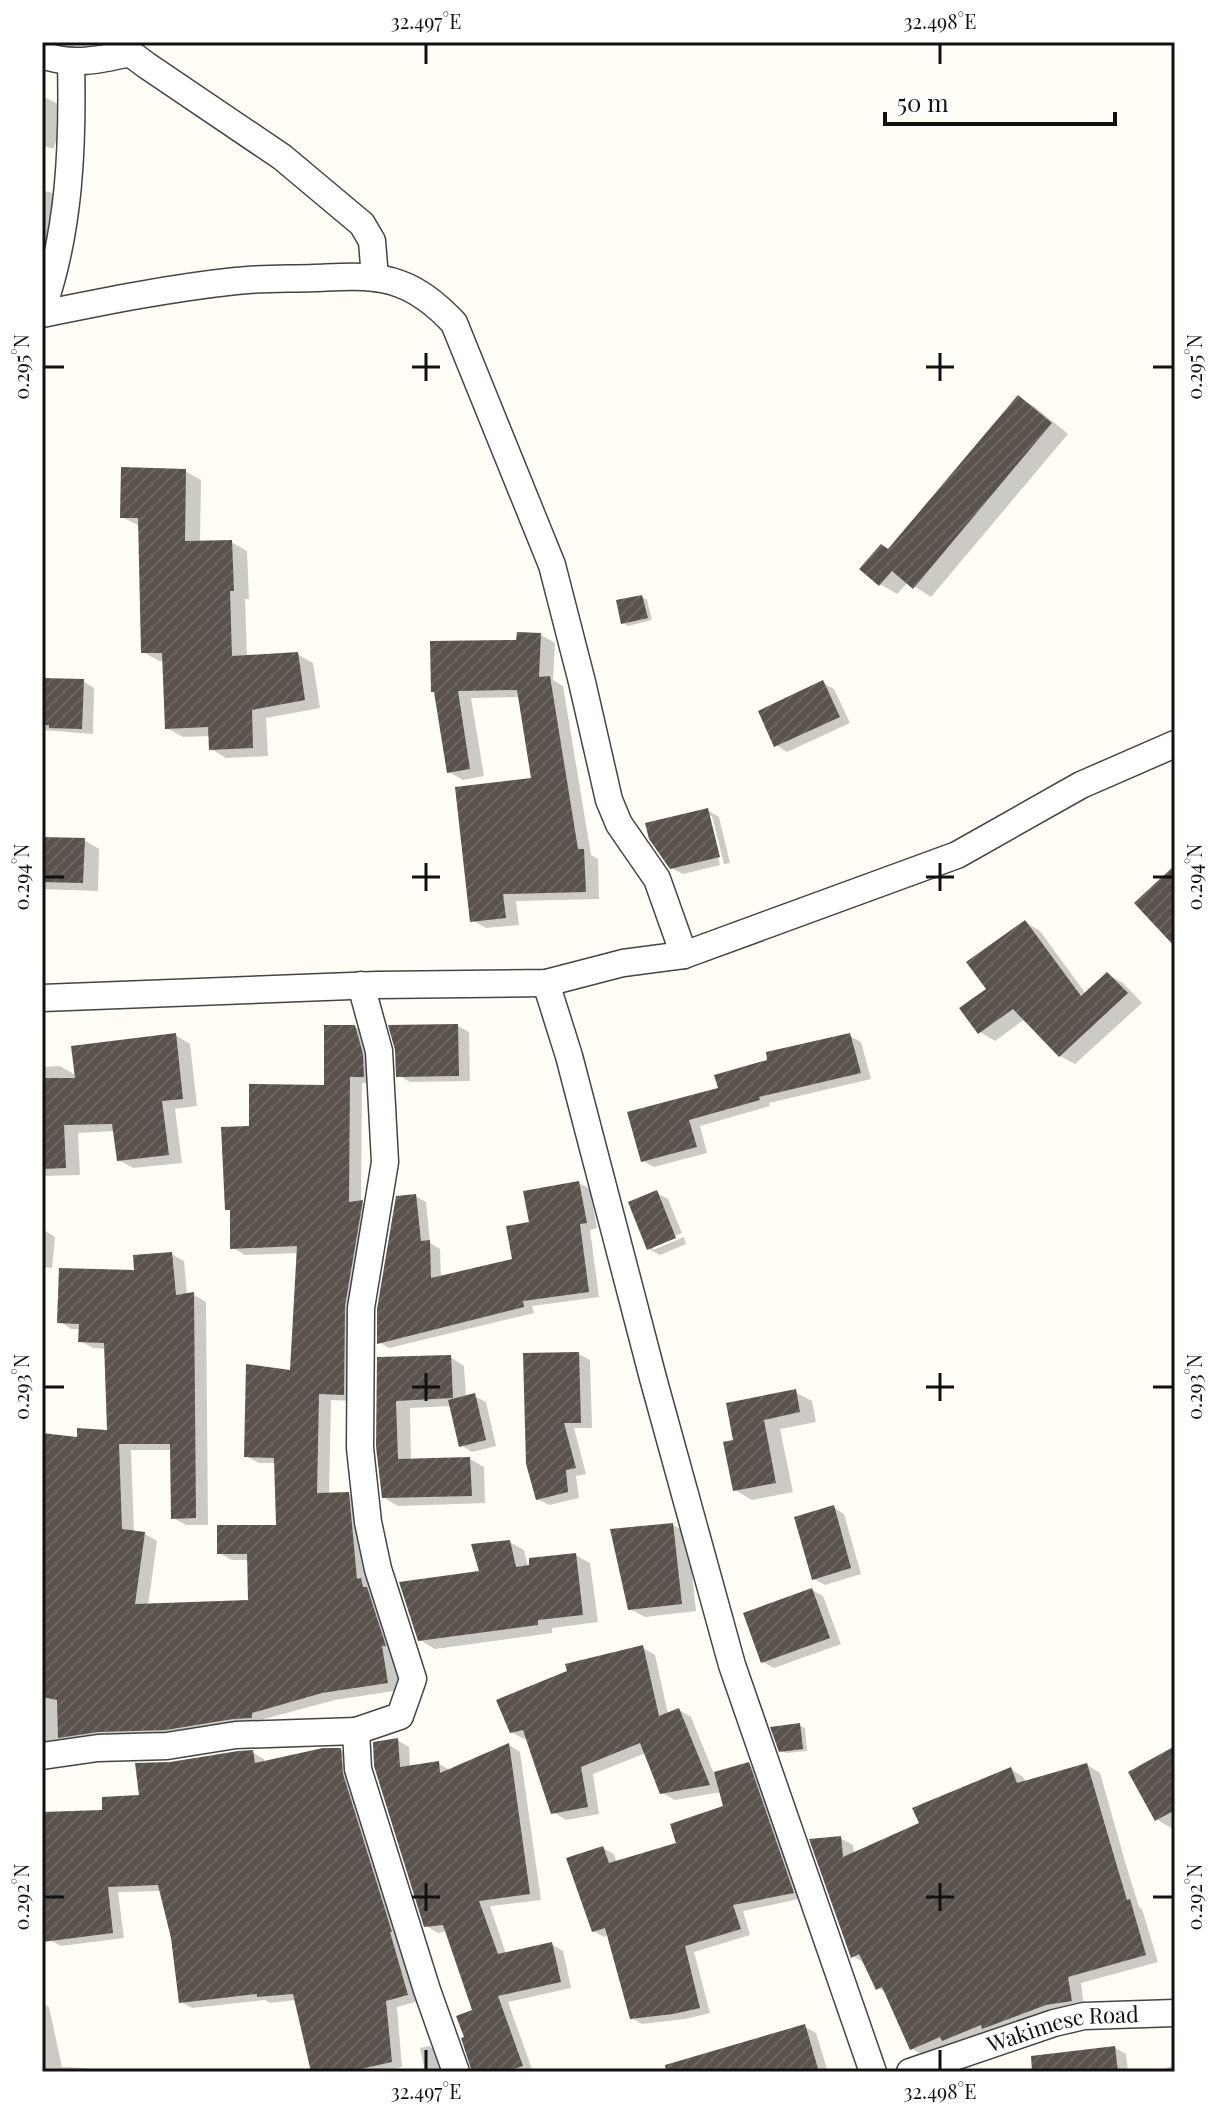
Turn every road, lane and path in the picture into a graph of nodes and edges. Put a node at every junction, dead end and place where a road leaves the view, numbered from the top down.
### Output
1 (126, 48) edge
2 (42, 55) edge
3 (71, 61) junction
4 (375, 278) junction
5 (42, 312) edge
6 (1175, 744) edge
7 (684, 955) junction
8 (546, 983) junction
9 (361, 985) junction
10 (42, 998) edge
11 (356, 1731) junction
12 (42, 1756) edge
13 (1175, 2013) edge
14 (456, 2072) edge
15 (873, 2072) edge
16 (910, 2072) edge

1 - 3 street
1 - 4 street
2 - 3 street
3 - 5 street
4 - 5 street
4 - 7 street
6 - 7 street
7 - 8 street
8 - 9 street
8 - 15 street
9 - 10 street
9 - 11 street
11 - 12 street
11 - 14 street
13 - 16 street, Wakimese Road

